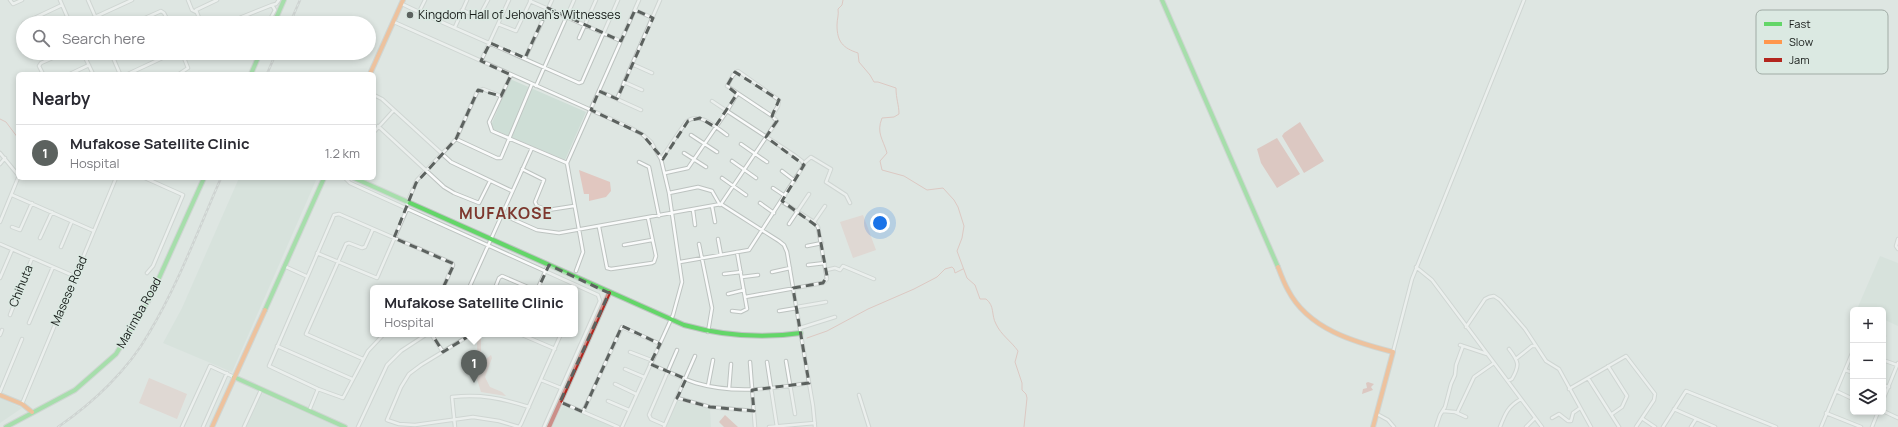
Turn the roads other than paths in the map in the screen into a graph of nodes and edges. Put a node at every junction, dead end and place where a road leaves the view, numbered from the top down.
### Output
1 (10, 0) edge
2 (22, 0) edge
3 (60, 0) edge
4 (88, 0) edge
5 (132, 0) edge
6 (188, 0) edge
7 (217, 0) edge
8 (279, 0) edge
9 (284, 0) edge
10 (424, 0) edge
11 (467, 0) edge
12 (488, 0) edge
13 (509, 0) edge
14 (552, 0) edge
15 (574, 0) edge
16 (596, 0) edge
17 (618, 0) edge
18 (639, 0) edge
19 (660, 0) edge
20 (1162, 0) edge
21 (1524, 0) edge
22 (531, 1) edge
23 (402, 2) edge
24 (62, 5) junction
25 (272, 5) junction
26 (548, 8) junction
27 (462, 10) junction
28 (635, 10) junction
29 (196, 12) junction
30 (419, 12) junction
31 (40, 16) edge
32 (67, 16) edge
33 (95, 16) edge
34 (97, 16) edge
35 (150, 16) edge
36 (166, 16) edge
37 (198, 16) edge
38 (244, 16) edge
39 (272, 16) edge
40 (277, 16) edge
41 (566, 17) junction
42 (653, 18) junction
43 (394, 22) junction
44 (498, 24) junction
45 (585, 26) junction
46 (455, 27) junction
47 (604, 33) junction
48 (580, 38) dead end
49 (621, 41) junction
50 (490, 43) junction
51 (525, 58) junction
52 (48, 60) edge
53 (86, 60) edge
54 (114, 60) edge
55 (158, 60) edge
56 (185, 60) edge
57 (257, 60) edge
58 (481, 61) junction
59 (632, 64) junction
60 (89, 65) junction
61 (544, 67) junction
62 (42, 72) edge
63 (74, 72) edge
64 (92, 72) edge
65 (119, 72) edge
66 (132, 72) edge
67 (182, 72) edge
68 (252, 72) edge
69 (371, 72) edge
70 (652, 72) dead end
71 (511, 75) junction
72 (624, 82) junction
73 (532, 84) junction
74 (536, 86) junction
75 (642, 90) dead end
76 (599, 91) junction
77 (737, 94) junction
78 (376, 96) edge
79 (501, 96) junction
80 (617, 99) junction
81 (712, 101) dead end
82 (394, 110) junction
83 (591, 110) junction
84 (642, 110) dead end
85 (727, 111) junction
86 (772, 116) junction
87 (378, 126) junction
88 (715, 127) junction
89 (376, 129) edge
90 (691, 135) dead end
91 (728, 135) dead end
92 (766, 137) junction
93 (509, 138) junction
94 (456, 139) junction
95 (704, 144) junction
96 (742, 144) dead end
97 (532, 148) junction
98 (716, 152) dead end
99 (0, 153) edge
100 (684, 153) dead end
101 (755, 153) junction
102 (441, 154) junction
103 (5, 158) junction
104 (661, 159) junction
105 (693, 160) junction
106 (732, 161) dead end
107 (639, 162) dead end
108 (767, 162) dead end
109 (567, 163) junction
110 (804, 163) junction
111 (0, 164) edge
112 (706, 167) dead end
113 (522, 169) junction
114 (744, 170) junction
115 (427, 171) junction
116 (782, 171) dead end
117 (665, 173) junction
118 (16, 174) edge
119 (722, 178) dead end
120 (756, 178) dead end
121 (17, 180) edge
122 (115, 180) edge
123 (149, 180) edge
124 (203, 180) edge
125 (323, 180) edge
126 (347, 180) edge
127 (358, 180) edge
128 (490, 181) junction
129 (795, 181) junction
130 (734, 186) junction
131 (773, 188) dead end
132 (512, 191) junction
133 (669, 193) junction
134 (809, 194) dead end
135 (12, 195) junction
136 (746, 195) dead end
137 (785, 196) junction
138 (782, 201) junction
139 (32, 203) junction
140 (407, 203) junction
141 (760, 203) dead end
142 (850, 203) dead end
143 (720, 204) junction
144 (574, 206) junction
145 (712, 206) junction
146 (825, 206) dead end
147 (407, 209) junction
148 (693, 210) junction
149 (798, 211) junction
150 (52, 212) junction
151 (774, 213) junction
152 (502, 214) junction
153 (672, 214) junction
154 (659, 216) junction
155 (648, 218) junction
156 (72, 221) junction
157 (0, 222) edge
158 (715, 222) dead end
159 (814, 222) junction
160 (696, 224) dead end
161 (789, 224) dead end
162 (12, 227) dead end
163 (599, 227) junction
164 (373, 229) junction
165 (579, 230) junction
166 (762, 230) junction
167 (94, 231) junction
168 (40, 238) dead end
169 (394, 238) junction
170 (718, 239) dead end
171 (1898, 239) edge
172 (490, 240) junction
173 (652, 240) junction
174 (822, 243) junction
175 (0, 244) edge
176 (488, 244) junction
177 (699, 244) dead end
178 (624, 245) dead end
179 (807, 246) dead end
180 (60, 247) dead end
181 (1898, 249) edge
182 (12, 250) junction
183 (737, 252) junction
184 (317, 253) junction
185 (721, 255) junction
186 (32, 258) junction
187 (703, 258) junction
188 (338, 262) junction
189 (680, 262) junction
190 (825, 263) junction
191 (548, 265) junction
192 (808, 265) dead end
193 (284, 266) junction
194 (53, 267) junction
195 (1416, 267) junction
196 (790, 268) junction
197 (546, 270) junction
198 (826, 270) junction
199 (576, 271) dead end
200 (740, 272) junction
201 (772, 272) dead end
202 (147, 273) dead end
203 (724, 274) dead end
204 (758, 275) dead end
205 (74, 276) junction
206 (306, 276) junction
207 (742, 277) junction
208 (0, 278) edge
209 (874, 279) dead end
210 (444, 285) edge
211 (471, 285) edge
212 (496, 285) edge
213 (523, 285) edge
214 (539, 285) edge
215 (577, 285) edge
216 (578, 285) edge
217 (793, 288) junction
218 (744, 290) junction
219 (609, 293) junction
220 (728, 294) dead end
221 (745, 297) junction
222 (826, 302) dead end
223 (797, 307) junction
224 (779, 311) dead end
225 (732, 312) dead end
226 (10, 315) dead end
227 (835, 317) dead end
228 (671, 319) junction
229 (29, 323) dead end
230 (1466, 327) junction
231 (2, 330) dead end
232 (801, 331) junction
233 (708, 332) junction
234 (0, 335) edge
235 (381, 337) edge
236 (422, 337) edge
237 (433, 337) edge
238 (467, 337) edge
239 (527, 337) edge
240 (560, 337) edge
241 (22, 339) dead end
242 (660, 344) junction
243 (277, 346) junction
244 (1536, 346) junction
245 (554, 349) junction
246 (1509, 349) dead end
247 (677, 350) dead end
248 (443, 352) junction
249 (630, 352) dead end
250 (1393, 352) junction
251 (1487, 354) junction
252 (695, 356) dead end
253 (1517, 358) junction
254 (363, 359) junction
255 (1850, 359) edge
256 (713, 360) dead end
257 (786, 361) dead end
258 (1886, 361) edge
259 (650, 362) junction
260 (750, 362) dead end
261 (768, 362) dead end
262 (1494, 363) junction
263 (731, 364) dead end
264 (1897, 364) edge
265 (1608, 366) junction
266 (625, 369) dead end
267 (1845, 370) junction
268 (668, 371) junction
269 (1850, 372) edge
270 (227, 373) junction
271 (234, 377) junction
272 (644, 377) junction
273 (1588, 378) junction
274 (352, 379) junction
275 (686, 379) junction
276 (541, 380) junction
277 (1508, 380) junction
278 (809, 383) junction
279 (615, 384) dead end
280 (708, 386) junction
281 (790, 386) junction
282 (1888, 387) joint
283 (561, 388) junction
284 (772, 388) junction
285 (261, 389) junction
286 (729, 389) junction
287 (1569, 389) junction
288 (318, 390) junction
289 (752, 390) junction
290 (1836, 391) junction
291 (1886, 392) edge
292 (0, 394) edge
293 (636, 394) junction
294 (859, 394) dead end
295 (677, 398) junction
296 (1850, 398) edge
297 (1521, 399) junction
298 (608, 401) dead end
299 (560, 402) junction
300 (22, 404) junction
301 (528, 407) junction
302 (1580, 408) junction
303 (1674, 409) junction
304 (629, 410) junction
305 (309, 411) junction
306 (754, 411) junction
307 (1443, 411) junction
308 (32, 412) junction
309 (583, 412) junction
310 (1886, 412) edge
311 (1826, 413) junction
312 (795, 414) dead end
313 (1377, 414) junction
314 (1457, 414) junction
315 (1612, 414) junction
316 (1877, 415) edge
317 (1466, 417) dead end
318 (1535, 418) junction
319 (1552, 418) dead end
320 (1898, 418) edge
321 (454, 419) junction
322 (1643, 419) junction
323 (1696, 419) junction
324 (815, 423) junction
325 (664, 426) edge
326 (777, 426) edge
327 (6, 427) edge
328 (182, 427) edge
329 (203, 427) edge
330 (212, 427) edge
331 (244, 427) edge
332 (345, 427) edge
333 (358, 427) edge
334 (455, 427) edge
335 (544, 427) edge
336 (549, 427) edge
337 (618, 427) edge
338 (622, 427) edge
339 (755, 427) edge
340 (769, 427) edge
341 (815, 427) edge
342 (869, 427) edge
343 (1373, 427) edge
344 (1394, 427) edge
345 (1436, 427) edge
346 (1500, 427) edge
347 (1526, 427) edge
348 (1542, 427) edge
349 (1591, 427) edge
350 (1619, 427) edge
351 (1636, 427) edge
352 (1655, 427) edge
353 (1663, 427) edge
354 (1691, 427) edge
355 (1715, 427) edge
356 (1776, 427) edge
357 (1821, 427) edge
358 (1861, 427) edge
359 (1872, 427) edge

1 - 2 street
3 - 24 street
4 - 33 street
5 - 34 street
6 - 29 street
7 - 29 street
8 - 25 street
9 - 40 street
10 - 30 street
11 - 27 street
12 - 27 street
13 - 44 street
14 - 26 street
15 - 41 street
16 - 45 street
17 - 47 street
18 - 28 street
19 - 42 street
20 - 250 street
21 - 195 street
22 - 26 street
22 - 44 street
23 - 30 street
23 - 43 street
24 - 31 street
24 - 32 street
25 - 38 street
25 - 39 street
26 - 41 street
26 - 51 street
27 - 46 street
28 - 42 street
28 - 49 street
29 - 37 street
30 - 46 street
35 - 36 street
41 - 45 street
41 - 61 street
42 - 59 street
43 - 58 street
43 - 69 street
44 - 50 street
45 - 47 street
45 - 48 street
46 - 50 street
47 - 49 street
47 - 61 street
49 - 76 street
50 - 51 street
50 - 58 street
51 - 61 street
52 - 62 street
53 - 60 street
54 - 65 street
55 - 66 street
56 - 67 street
57 - 68 street
58 - 71 street
59 - 70 street
59 - 72 street
60 - 63 street
60 - 64 street
61 - 74 street
71 - 73 street
71 - 79 street
72 - 75 street
72 - 80 street
73 - 74 street
73 - 93 street
74 - 83 street
76 - 80 street
76 - 83 street
77 - 85 street
77 - 86 street
77 - 86 street
78 - 82 street
79 - 93 street
79 - 94 street
80 - 84 street
81 - 85 street
82 - 87 street
82 - 102 street
83 - 104 street
83 - 109 street
85 - 88 street
85 - 92 street
86 - 92 street
87 - 89 street
87 - 115 street
88 - 91 street
88 - 95 street
88 - 104 street
90 - 95 street
92 - 101 street
92 - 110 street
93 - 94 street
93 - 97 street
94 - 102 street
95 - 98 street
95 - 105 street
96 - 101 street
97 - 109 street
97 - 113 street
99 - 103 street
100 - 105 street
101 - 108 street
101 - 114 street
102 - 115 street
102 - 128 street
103 - 111 street
103 - 118 street
104 - 117 street
105 - 112 street
105 - 117 street
106 - 114 street
107 - 154 street
109 - 144 street
110 - 129 street
110 - 142 street
113 - 132 street
113 - 144 street
114 - 120 street
114 - 130 street
115 - 128 street
115 - 140 street
116 - 129 street
117 - 133 street
119 - 130 street
121 - 135 street
122 - 167 street, Masese Road
123 - 202 street
124 - 308 street, Marimba Road
125 - 193 street
126 - 147 street
127 - 140 street
128 - 132 street
129 - 137 street
130 - 136 street
130 - 143 street
131 - 137 street
132 - 152 street
133 - 143 street
133 - 153 street
134 - 149 street
135 - 139 street
135 - 157 street
137 - 138 street
138 - 149 street
138 - 151 street
139 - 150 street
139 - 162 street
140 - 147 street
140 - 172 street
141 - 151 street
143 - 145 street
143 - 166 street
144 - 165 street
145 - 148 street
145 - 158 street
146 - 159 street
147 - 169 street
147 - 176 street
148 - 153 street
148 - 160 street
149 - 159 street
149 - 161 street
150 - 156 street
150 - 168 street
151 - 166 street
152 - 165 street
152 - 172 street
153 - 154 street
153 - 189 street
154 - 155 street
155 - 163 street
155 - 173 street
156 - 167 street
156 - 180 street
159 - 174 street
163 - 165 street
163 - 173 street
164 - 169 street
164 - 184 street
164 - 188 street
165 - 199 street
166 - 183 street
166 - 196 street
167 - 205 street, Masese Road
169 - 188 street
169 - 210 street
170 - 185 street
171 - 181 street
172 - 176 street
172 - 191 street
173 - 178 street
174 - 179 street
174 - 190 street
175 - 182 street
176 - 197 street
176 - 211 street
177 - 187 street
182 - 186 street
182 - 208 street
183 - 185 street
183 - 200 street
184 - 188 street
184 - 206 street
185 - 187 street
186 - 194 street
186 - 226 street, Chihuta
187 - 189 street
187 - 233 street
188 - 254 street
189 - 228 street
190 - 192 street
190 - 198 street
191 - 197 street
191 - 219 street
193 - 206 street
193 - 271 street
194 - 205 street
194 - 229 street
195 - 230 street
195 - 250 street
196 - 201 street
196 - 217 street
197 - 214 street
197 - 215 street
198 - 209 street
198 - 217 street
200 - 203 street
200 - 207 street
204 - 207 street
205 - 300 street, Masese Road
206 - 243 street
207 - 218 street
212 - 213 street
216 - 283 street
217 - 221 street
217 - 223 street
218 - 220 street
218 - 221 street
219 - 228 street
219 - 299 street
221 - 225 street
222 - 223 street
223 - 224 street
223 - 232 street
227 - 232 street
228 - 233 street
228 - 242 street
230 - 244 street
230 - 251 street
231 - 234 street
232 - 233 street
232 - 278 street
235 - 254 street
236 - 333 street
237 - 248 street
238 - 248 street
239 - 245 street
240 - 245 street
241 - 292 street
242 - 259 street
242 - 309 street
243 - 274 street
243 - 288 street
244 - 253 street
244 - 287 street
245 - 276 street
246 - 253 street
247 - 268 street
248 - 321 street
249 - 259 street
250 - 313 street
251 - 262 street
251 - 307 street
252 - 275 street
253 - 277 street
254 - 274 street
255 - 267 street
256 - 280 street
257 - 281 street
258 - 264 street
259 - 268 street
259 - 272 street
260 - 289 street
261 - 284 street
262 - 277 street
262 - 314 street
263 - 286 street
264 - 282 street
265 - 273 street
265 - 315 street
265 - 322 street
266 - 272 street
267 - 269 street
267 - 290 street
268 - 275 street
268 - 325 street
270 - 271 street
270 - 328 street
270 - 329 street
271 - 285 street
271 - 330 street
272 - 293 street
273 - 287 street
273 - 315 street
274 - 288 street
275 - 280 street
275 - 295 street
276 - 283 street
276 - 301 street
277 - 297 street
278 - 281 street
278 - 324 street
279 - 293 street
280 - 286 street
281 - 284 street
281 - 312 street
282 - 291 street
283 - 335 street
284 - 289 street
284 - 326 street
285 - 305 street
285 - 331 street
286 - 289 street
287 - 302 street
288 - 305 street
289 - 306 street
290 - 296 street
290 - 311 street
292 - 300 street
293 - 304 street
294 - 342 street
295 - 306 street
295 - 325 street
297 - 318 street
297 - 346 street
298 - 304 street
299 - 309 street
299 - 336 street
300 - 308 street
301 - 321 street
301 - 321 street
302 - 319 street
302 - 349 street
303 - 323 street
303 - 353 street
303 - 356 street
304 - 338 street
305 - 332 street
306 - 339 street
307 - 314 street
307 - 345 street
308 - 327 street, Marimba Road
309 - 337 street
310 - 320 street
311 - 357 street
311 - 358 street
313 - 343 street
313 - 344 street
314 - 317 street
315 - 350 street
316 - 359 street
318 - 347 street
318 - 348 street
321 - 334 street
322 - 351 street
322 - 352 street
323 - 354 street
323 - 355 street
324 - 326 street
324 - 341 street
326 - 340 street

